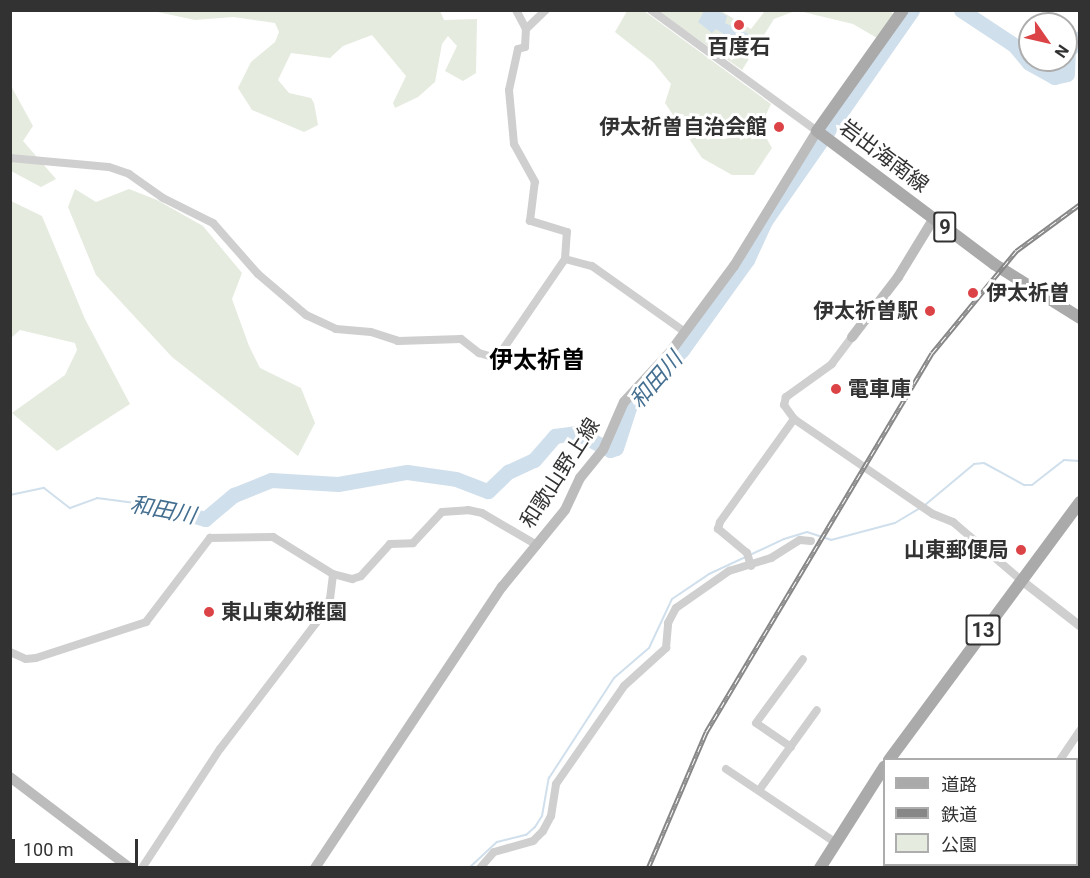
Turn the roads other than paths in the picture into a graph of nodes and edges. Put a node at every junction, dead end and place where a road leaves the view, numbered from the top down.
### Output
1 (516, 10) edge
2 (546, 10) edge
3 (651, 10) edge
4 (903, 10) edge
5 (526, 28) junction
6 (821, 134) junction
7 (10, 158) edge
8 (934, 219) junction
9 (565, 259) junction
10 (1080, 318) edge
11 (685, 332) junction
12 (852, 337) joint
13 (794, 419) junction
14 (1080, 502) edge
15 (811, 542) dead end
16 (537, 545) junction
17 (751, 566) junction
18 (333, 574) junction
19 (1021, 580) junction
20 (1080, 626) edge
21 (10, 652) edge
22 (803, 659) dead end
23 (818, 710) dead end
24 (1080, 730) edge
25 (791, 747) junction
26 (890, 758) edge
27 (1061, 758) edge
28 (726, 769) dead end
29 (883, 770) edge
30 (10, 777) edge
31 (760, 789) junction
32 (836, 843) junction
33 (130, 867) edge
34 (142, 867) edge
35 (315, 867) edge
36 (480, 867) edge
37 (820, 867) edge

1 - 5 street
2 - 5 street
3 - 6 street
4 - 6 main road, 岩出海南線
5 - 9 street
6 - 8 main road, 岩出海南線 / 9
6 - 11 main road, 和歌山野上線
7 - 9 street
8 - 10 main road, 岩出海南線 / 9
8 - 12 main road
9 - 11 street
11 - 16 main road, 和歌山野上線
12 - 13 street
13 - 17 street
13 - 19 street
14 - 19 main road, 13
15 - 17 street
16 - 18 street
16 - 35 main road, 和歌山野上線
17 - 36 street
18 - 21 street
18 - 34 street
19 - 20 street
19 - 26 main road, 13
22 - 25 street
23 - 25 street
24 - 27 street
25 - 31 street
28 - 31 street
29 - 32 main road
30 - 33 main road
31 - 32 street
32 - 37 main road

